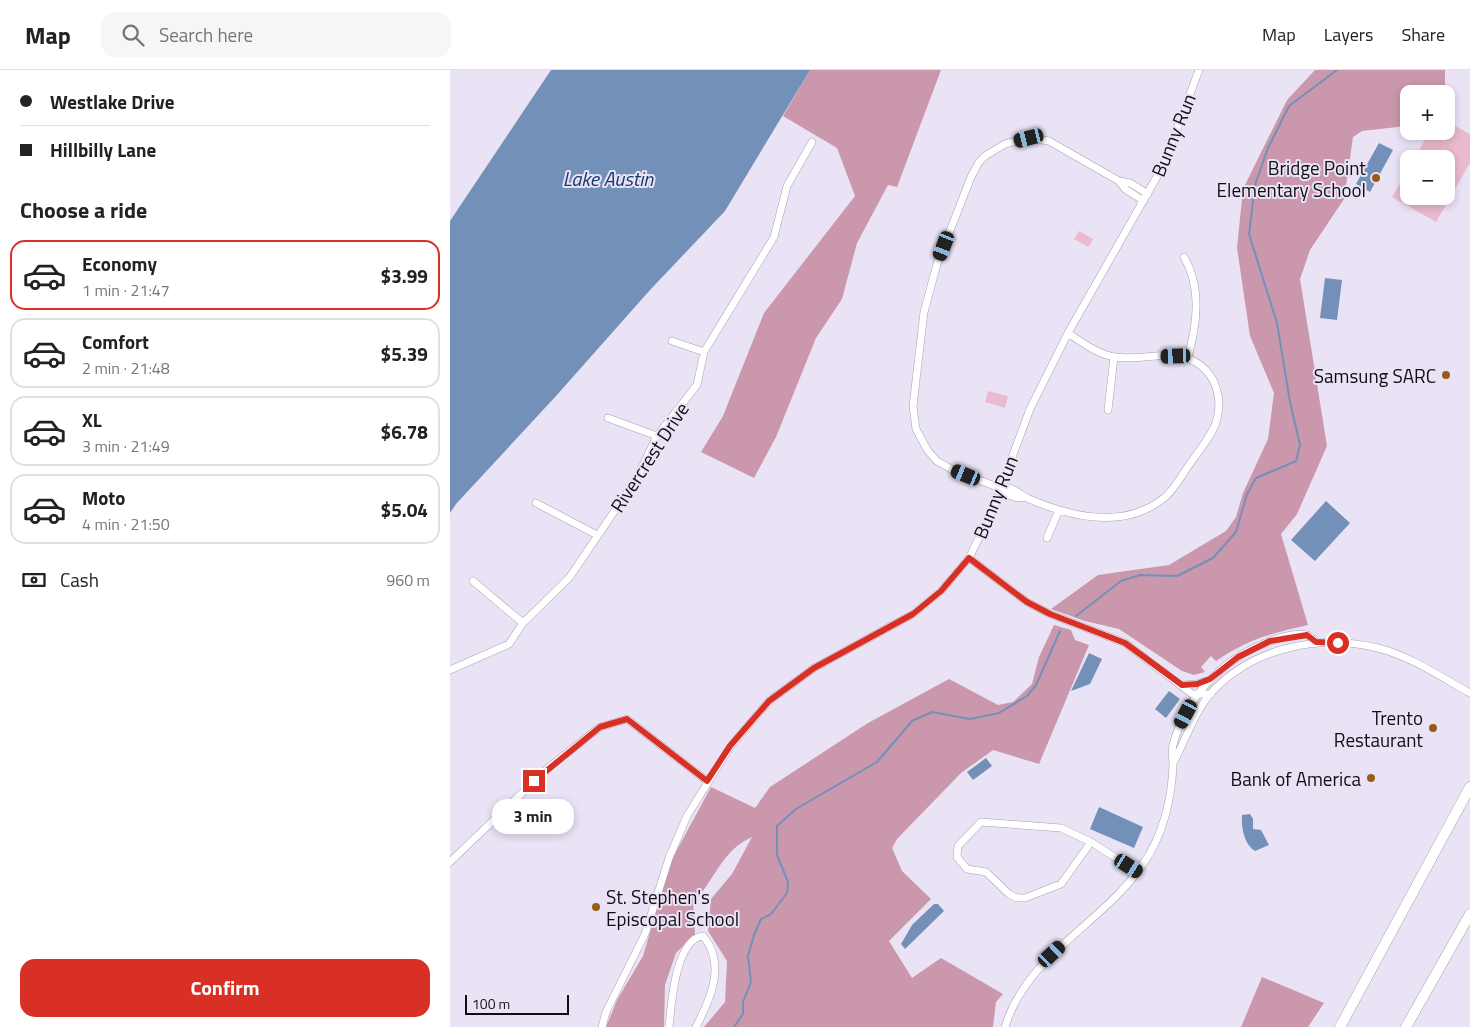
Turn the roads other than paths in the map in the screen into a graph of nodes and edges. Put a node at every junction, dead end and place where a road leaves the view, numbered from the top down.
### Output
1 (1199, 70) edge
2 (812, 142) dead end
3 (1146, 197) junction
4 (1184, 257) dead end
5 (1068, 333) junction
6 (672, 341) dead end
7 (704, 352) junction
8 (1114, 357) junction
9 (1188, 357) junction
10 (1108, 410) dead end
11 (608, 418) dead end
12 (657, 436) junction
13 (1000, 488) junction
14 (536, 503) dead end
15 (1060, 510) junction
16 (597, 535) junction
17 (1047, 538) dead end
18 (969, 558) junction
19 (472, 581) dead end
20 (523, 623) junction
21 (1316, 642) junction
22 (450, 670) edge
23 (1210, 679) junction
24 (1182, 685) junction
25 (1470, 693) edge
26 (1211, 694) junction
27 (1197, 696) junction
28 (1173, 763) junction
29 (707, 781) junction
30 (1470, 787) edge
31 (1091, 842) junction
32 (450, 862) edge
33 (1138, 872) junction
34 (1470, 914) edge
35 (602, 1027) edge
36 (669, 1027) edge
37 (696, 1027) edge
38 (1005, 1027) edge
39 (1340, 1027) edge
40 (1406, 1027) edge

1 - 3 street, Bunny Run
2 - 7 street, Rivercrest Drive
3 - 5 street, Bunny Run
3 - 13 street
4 - 9 street
5 - 8 street
5 - 13 street, Bunny Run
6 - 7 street
7 - 12 street, Rivercrest Drive
8 - 9 street
8 - 10 street
9 - 15 street
11 - 12 street
12 - 16 street, Rivercrest Drive
13 - 15 street
13 - 18 street, Bunny Run
14 - 16 street
15 - 17 street
16 - 20 street, Rivercrest Drive
18 - 24 street
18 - 29 street, Bunny Run
19 - 20 street
20 - 22 street, Rivercrest Drive
21 - 23 street
21 - 25 street
21 - 26 street
23 - 24 street
23 - 27 street
24 - 27 street
26 - 27 street
26 - 28 street
27 - 28 street
28 - 33 street
29 - 32 street
29 - 35 street, Bunny Run
30 - 39 highway
31 - 31 street
31 - 33 street
33 - 38 street
34 - 40 highway
36 - 37 street

